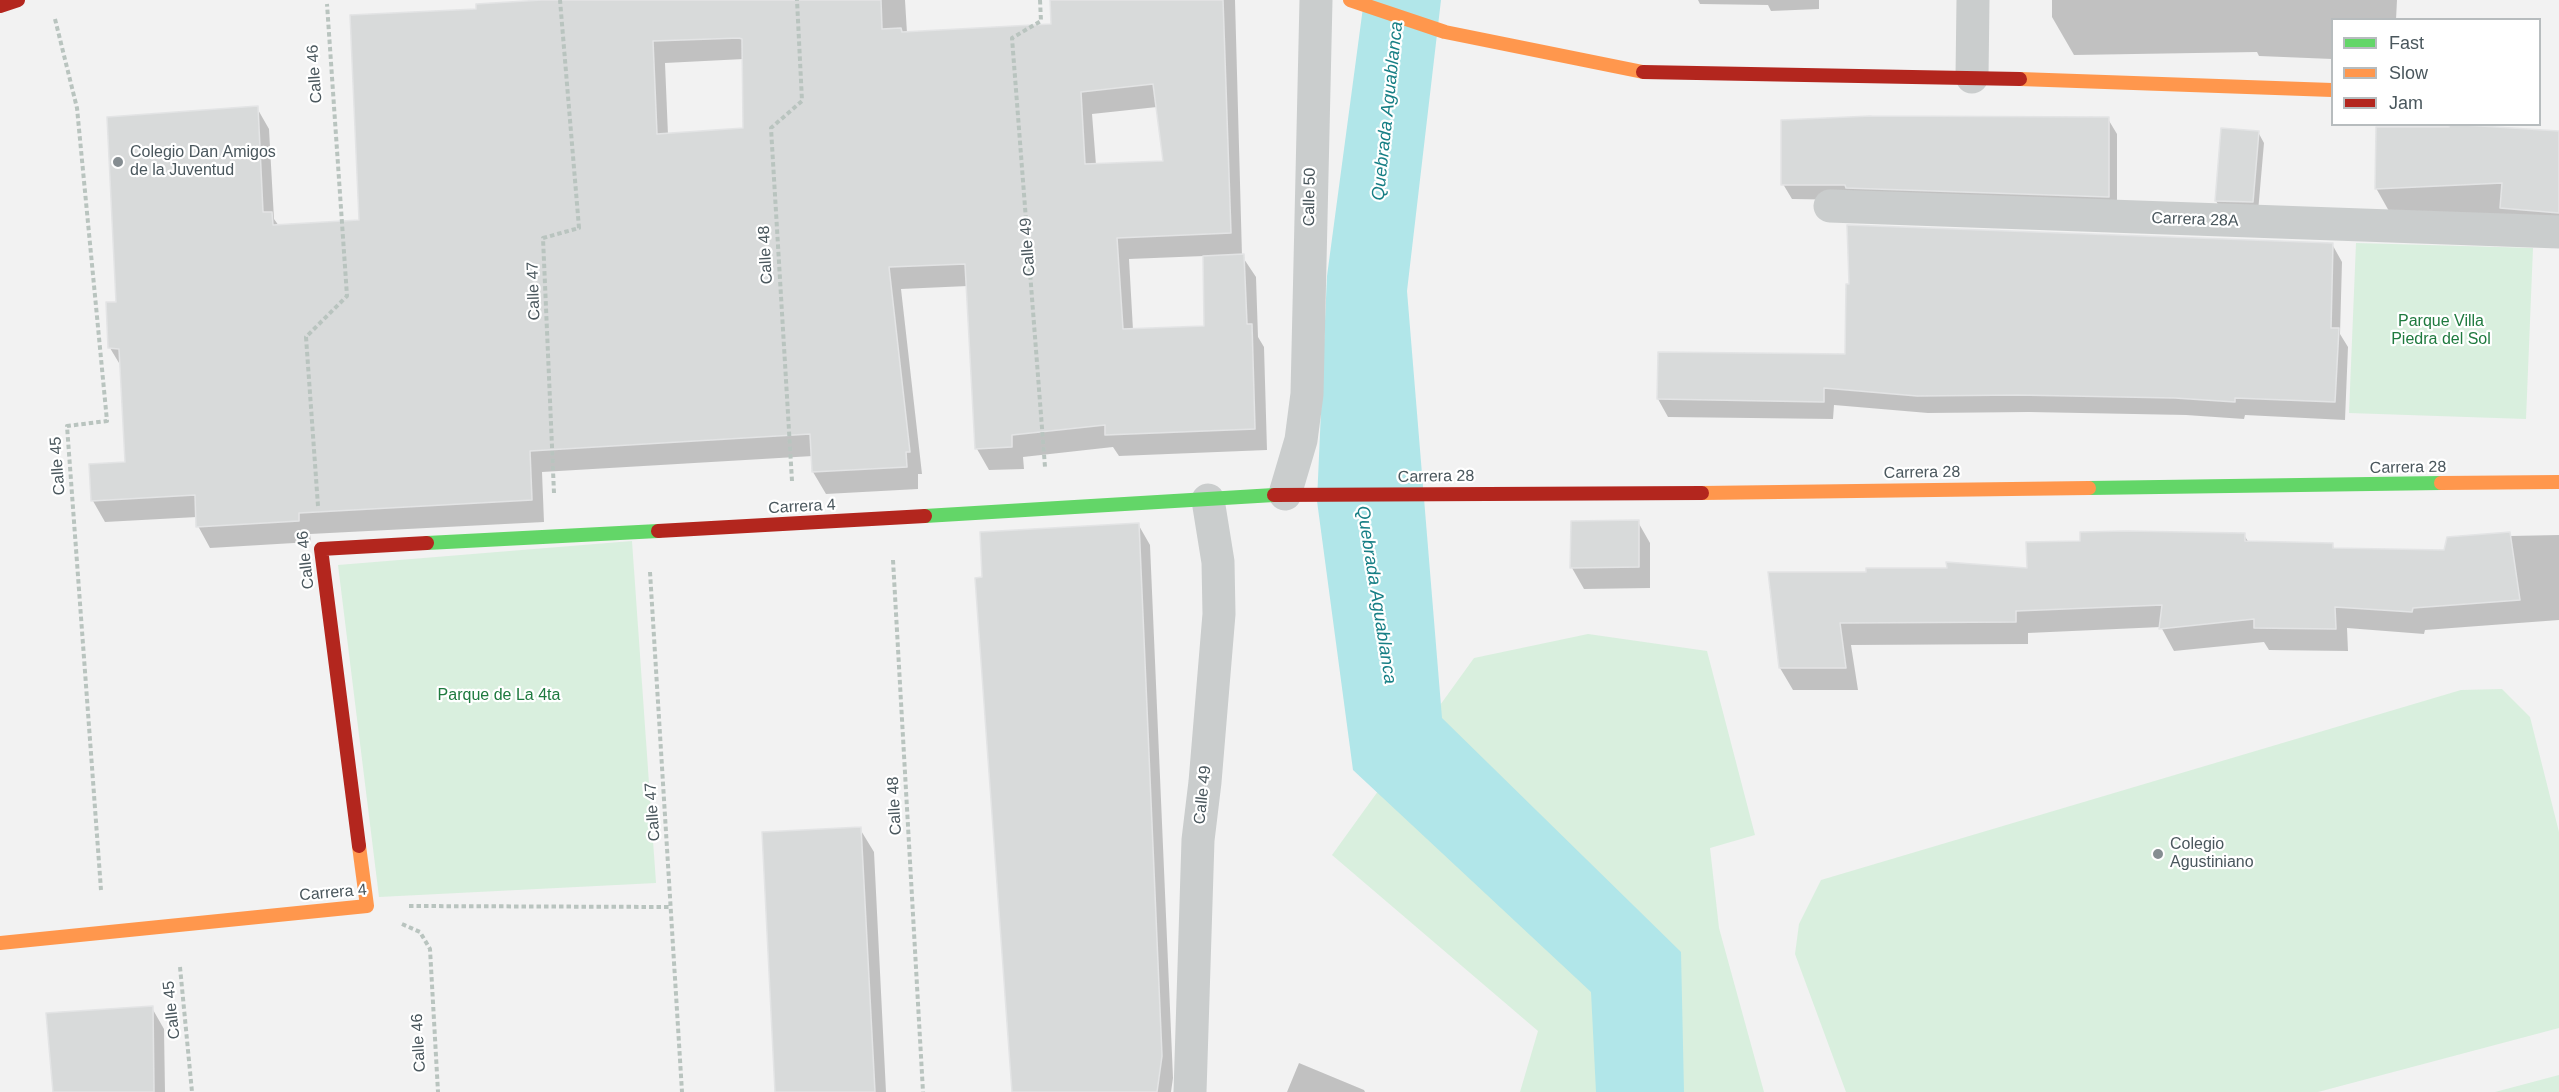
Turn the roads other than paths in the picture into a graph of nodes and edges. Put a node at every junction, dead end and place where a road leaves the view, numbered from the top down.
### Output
1 (18, 0) edge
2 (1316, 0) edge
3 (1973, 0) edge
4 (1353, 1) edge
5 (0, 6) edge
6 (1972, 77) junction
7 (2331, 90) edge
8 (1830, 206) dead end
9 (2559, 232) edge
10 (2559, 482) edge
11 (1298, 495) junction
12 (1208, 500) junction
13 (321, 549) joint
14 (367, 906) joint
15 (0, 943) edge
16 (1190, 1092) edge

1 - 5 street
2 - 11 street, Calle 50
3 - 6 street
4 - 6 street
6 - 7 street
8 - 9 street, Carrera 28A
10 - 11 street, Carrera 28
11 - 12 street, Carrera 4
12 - 13 street, Carrera 4
12 - 16 street, Calle 49
13 - 14 street, Calle 46
14 - 15 street, Carrera 4

